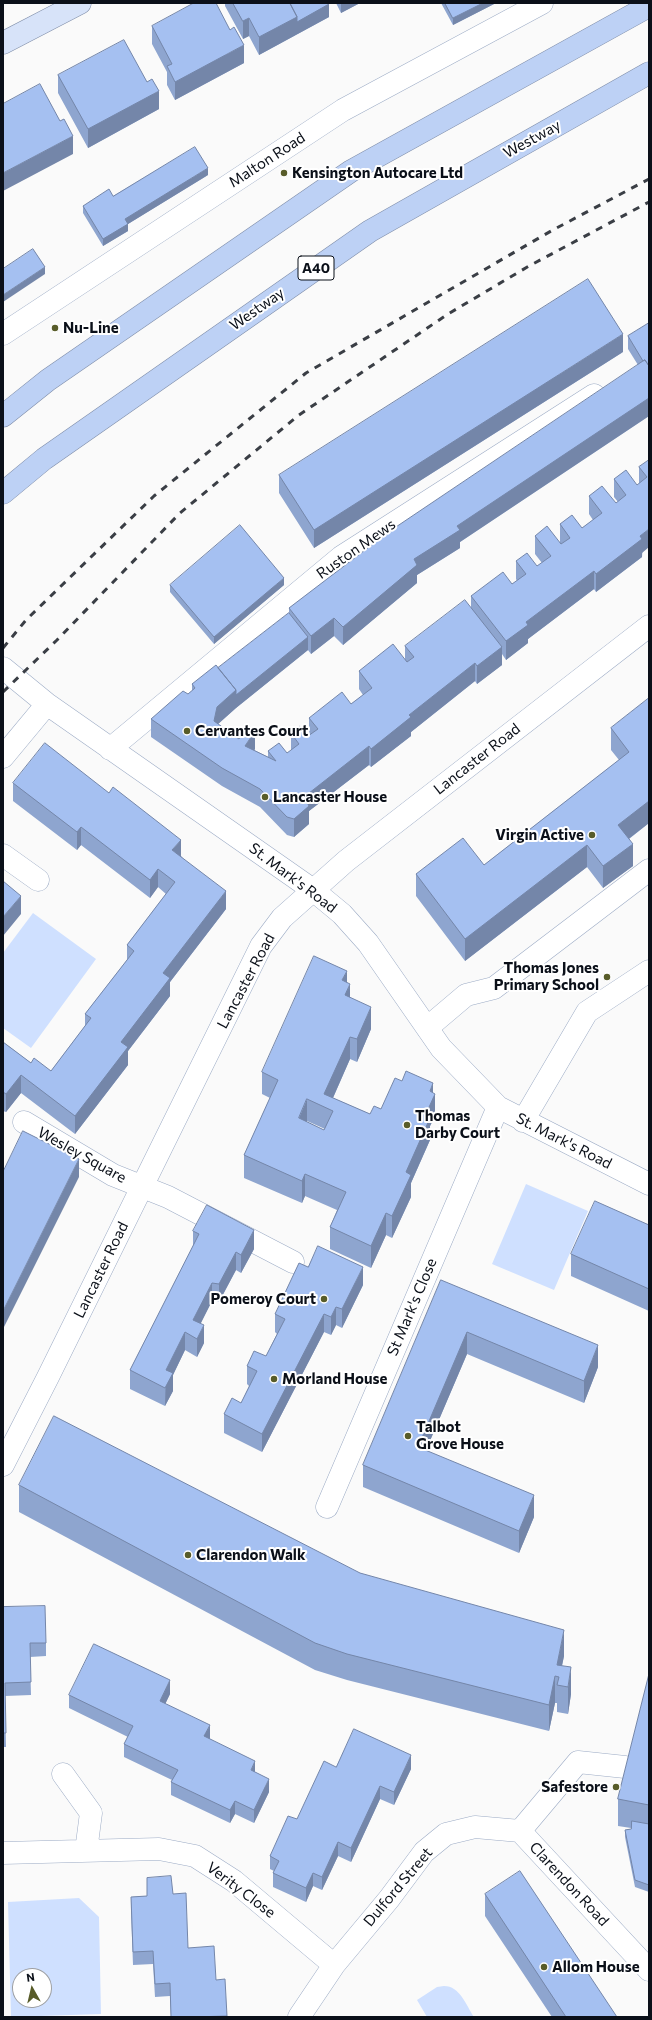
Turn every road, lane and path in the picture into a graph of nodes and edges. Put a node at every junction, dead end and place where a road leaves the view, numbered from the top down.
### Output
1 (80, 3) edge
2 (542, 3) edge
3 (649, 6) edge
4 (3, 43) edge
5 (649, 73) edge
6 (3, 334) edge
7 (609, 386) edge
8 (3, 416) edge
9 (3, 493) edge
10 (649, 626) edge
11 (3, 668) edge
12 (47, 704) junction
13 (110, 749) junction
14 (3, 757) edge
15 (3, 855) edge
16 (649, 870) edge
17 (38, 880) dead end
18 (313, 890) junction
19 (649, 971) edge
20 (427, 1028) junction
21 (498, 1106) junction
22 (523, 1121) junction
23 (24, 1122) dead end
24 (649, 1184) edge
25 (141, 1187) junction
26 (293, 1262) dead end
27 (3, 1465) edge
28 (327, 1507) dead end
29 (625, 1767) edge
30 (63, 1774) dead end
31 (475, 1827) joint
32 (520, 1831) junction
33 (86, 1851) junction
34 (3, 1853) edge
35 (334, 1965) junction
36 (649, 1970) edge
37 (299, 2017) edge

1 - 4 main road
2 - 6 street, Malton Road
3 - 8 highway
5 - 9 highway, Westway / A40
7 - 13 street, Ruston Mews
10 - 18 street, Lancaster Road
11 - 12 street, St. Mark's Road
12 - 13 street, St. Mark's Road
12 - 14 street
13 - 18 street, St. Mark's Road
15 - 17 street
16 - 20 street
18 - 20 street, St. Mark's Road
18 - 25 street, Lancaster Road
19 - 22 street
20 - 21 street, St. Mark's Road
21 - 22 street, St. Mark's Road
21 - 28 street, St Mark's Close
22 - 24 street, St. Mark's Road
23 - 25 street, Wesley Square
25 - 26 street, Wesley Square
25 - 27 street, Lancaster Road
29 - 32 street
30 - 33 street
31 - 32 street, Clarendon Road
31 - 35 street, Dulford Street
32 - 36 street, Clarendon Road
33 - 34 street, Verity Close
33 - 35 street, Verity Close
35 - 37 street, Dulford Street

